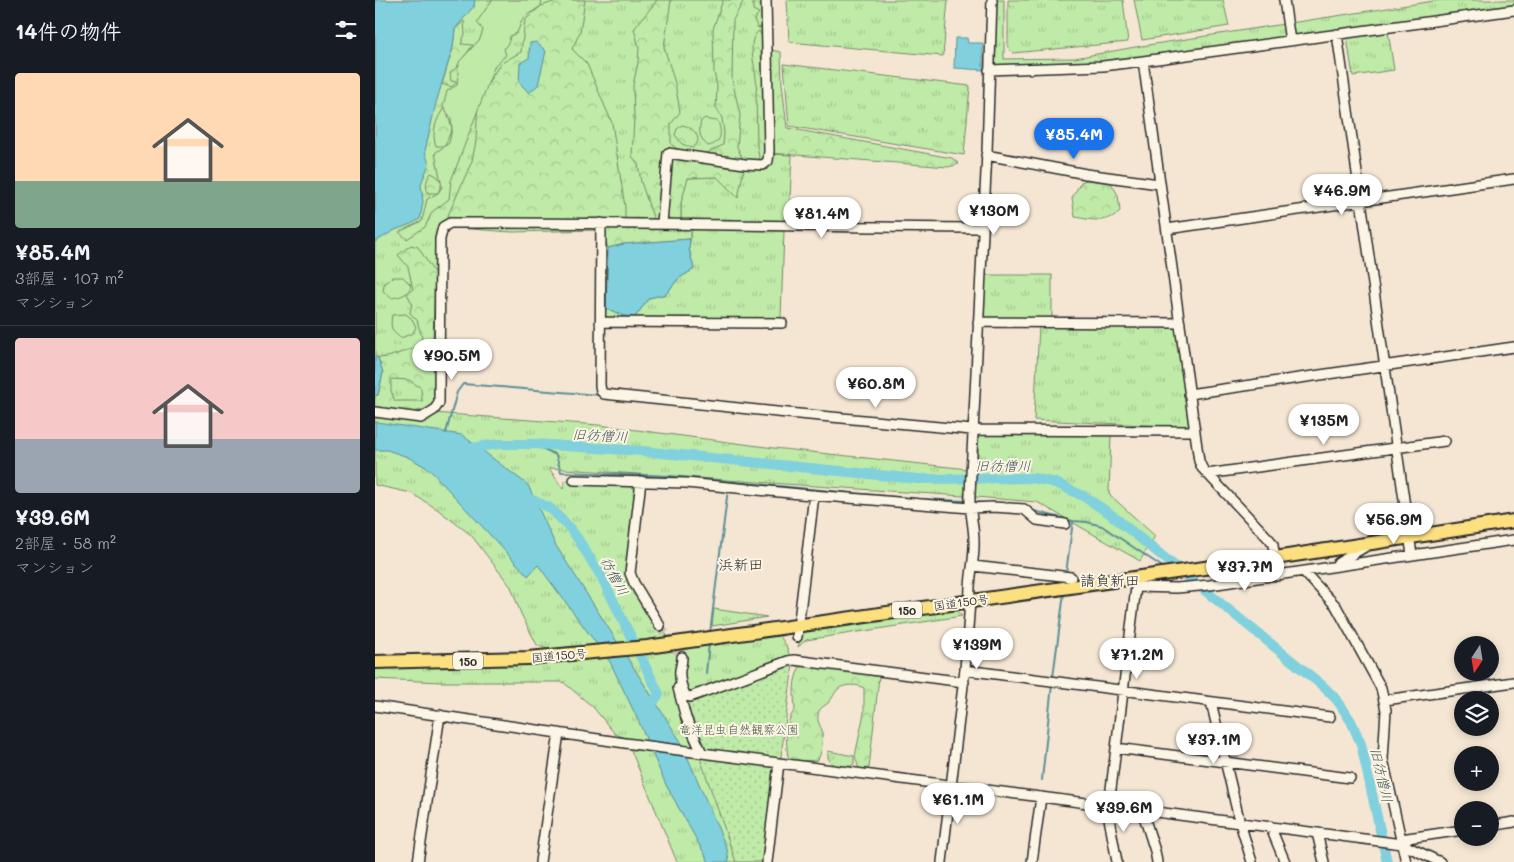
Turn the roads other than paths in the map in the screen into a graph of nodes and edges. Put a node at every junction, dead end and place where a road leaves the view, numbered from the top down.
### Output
1 (766, 0) edge
2 (992, 0) edge
3 (1284, 0) edge
4 (1514, 10) edge
5 (1337, 34) junction
6 (1290, 41) junction
7 (1143, 61) junction
8 (989, 70) junction
9 (987, 155) junction
10 (1514, 179) edge
11 (1159, 184) junction
12 (1361, 201) junction
13 (601, 222) junction
14 (661, 223) junction
15 (983, 228) junction
16 (1167, 229) junction
17 (601, 322) junction
18 (977, 322) junction
19 (782, 323) dead end
20 (1180, 323) junction
21 (1514, 347) edge
22 (1385, 365) junction
23 (1189, 394) junction
24 (375, 412) edge
25 (972, 430) junction
26 (1195, 431) junction
27 (1445, 441) dead end
28 (1397, 448) junction
29 (1207, 474) junction
30 (574, 480) dead end
31 (641, 481) junction
32 (814, 495) junction
33 (969, 508) junction
34 (1514, 521) edge
35 (1065, 524) dead end
36 (1409, 537) junction
37 (1514, 540) edge
38 (1372, 542) junction
39 (1412, 555) junction
40 (1275, 558) junction
41 (973, 566) junction
42 (1325, 568) junction
43 (1304, 572) junction
44 (1277, 576) junction
45 (1071, 578) dead end
46 (970, 601) junction
47 (660, 626) tunnel mouth
48 (798, 632) junction
49 (375, 662) edge
50 (965, 670) junction
51 (964, 682) junction
52 (1514, 682) edge
53 (1123, 691) junction
54 (1385, 700) junction
55 (1211, 702) junction
56 (375, 706) edge
57 (440, 715) junction
58 (1329, 717) dead end
59 (559, 733) junction
60 (1116, 748) junction
61 (701, 753) junction
62 (1225, 762) junction
63 (779, 763) junction
64 (1350, 778) dead end
65 (951, 785) junction
66 (1041, 797) junction
67 (1109, 806) junction
68 (1142, 810) junction
69 (1240, 822) junction
70 (1514, 822) edge
71 (1499, 824) edge
72 (1271, 826) junction
73 (1454, 832) edge
74 (1317, 833) junction
75 (1401, 842) junction
76 (418, 862) edge
77 (540, 862) edge
78 (767, 862) edge
79 (942, 862) edge
80 (1033, 862) edge
81 (1117, 862) edge
82 (1157, 862) edge
83 (1252, 862) edge
84 (1285, 862) edge
85 (1324, 862) edge
86 (1406, 862) edge
87 (1440, 862) edge

1 - 14 street
2 - 8 street
3 - 6 street
4 - 5 street
5 - 6 street
5 - 12 street
6 - 7 street
7 - 8 street
7 - 11 street
8 - 9 street
9 - 11 street
9 - 15 street
10 - 12 street
11 - 16 street
12 - 16 street
12 - 22 street
13 - 14 street
13 - 17 street
13 - 24 street
14 - 15 street
15 - 18 street
16 - 20 street
17 - 19 street
17 - 25 street
18 - 20 street
18 - 25 street
20 - 23 street
21 - 22 street
22 - 23 street
22 - 28 street
23 - 26 street
25 - 26 street
25 - 33 street
26 - 29 street
27 - 28 street
28 - 29 street
28 - 36 street
29 - 40 street
30 - 31 street
31 - 32 street
31 - 47 street
32 - 33 street
32 - 48 street
33 - 35 street
33 - 41 street
34 - 36 highway, 国道150号 / 150
36 - 38 highway, 国道150号 / 150
36 - 39 street
37 - 39 street
38 - 40 highway, 国道150号 / 150
38 - 42 street
39 - 42 street
40 - 44 street
40 - 46 highway, 国道150号 / 150
41 - 45 street
41 - 46 street
42 - 43 street
43 - 44 street
43 - 54 street
44 - 53 street
46 - 48 highway, 国道150号 / 150
46 - 50 street
48 - 49 highway, 国道150号 / 150
50 - 51 street
50 - 53 street
51 - 61 street
51 - 65 street
52 - 54 street
53 - 55 street
53 - 60 street
54 - 75 street
55 - 58 street
55 - 62 street
56 - 57 street
57 - 59 street
57 - 76 street
59 - 61 street
59 - 77 street
60 - 62 street
60 - 67 street
61 - 63 street
62 - 64 street
62 - 69 street
63 - 65 street
63 - 78 street
65 - 66 street
65 - 79 street
66 - 67 street
66 - 80 street
67 - 68 street
67 - 81 street
68 - 69 street
68 - 82 street
69 - 72 street
69 - 83 street
70 - 71 street
72 - 74 street
72 - 84 street
73 - 75 street
74 - 75 street
74 - 85 street
75 - 86 street
75 - 87 street

